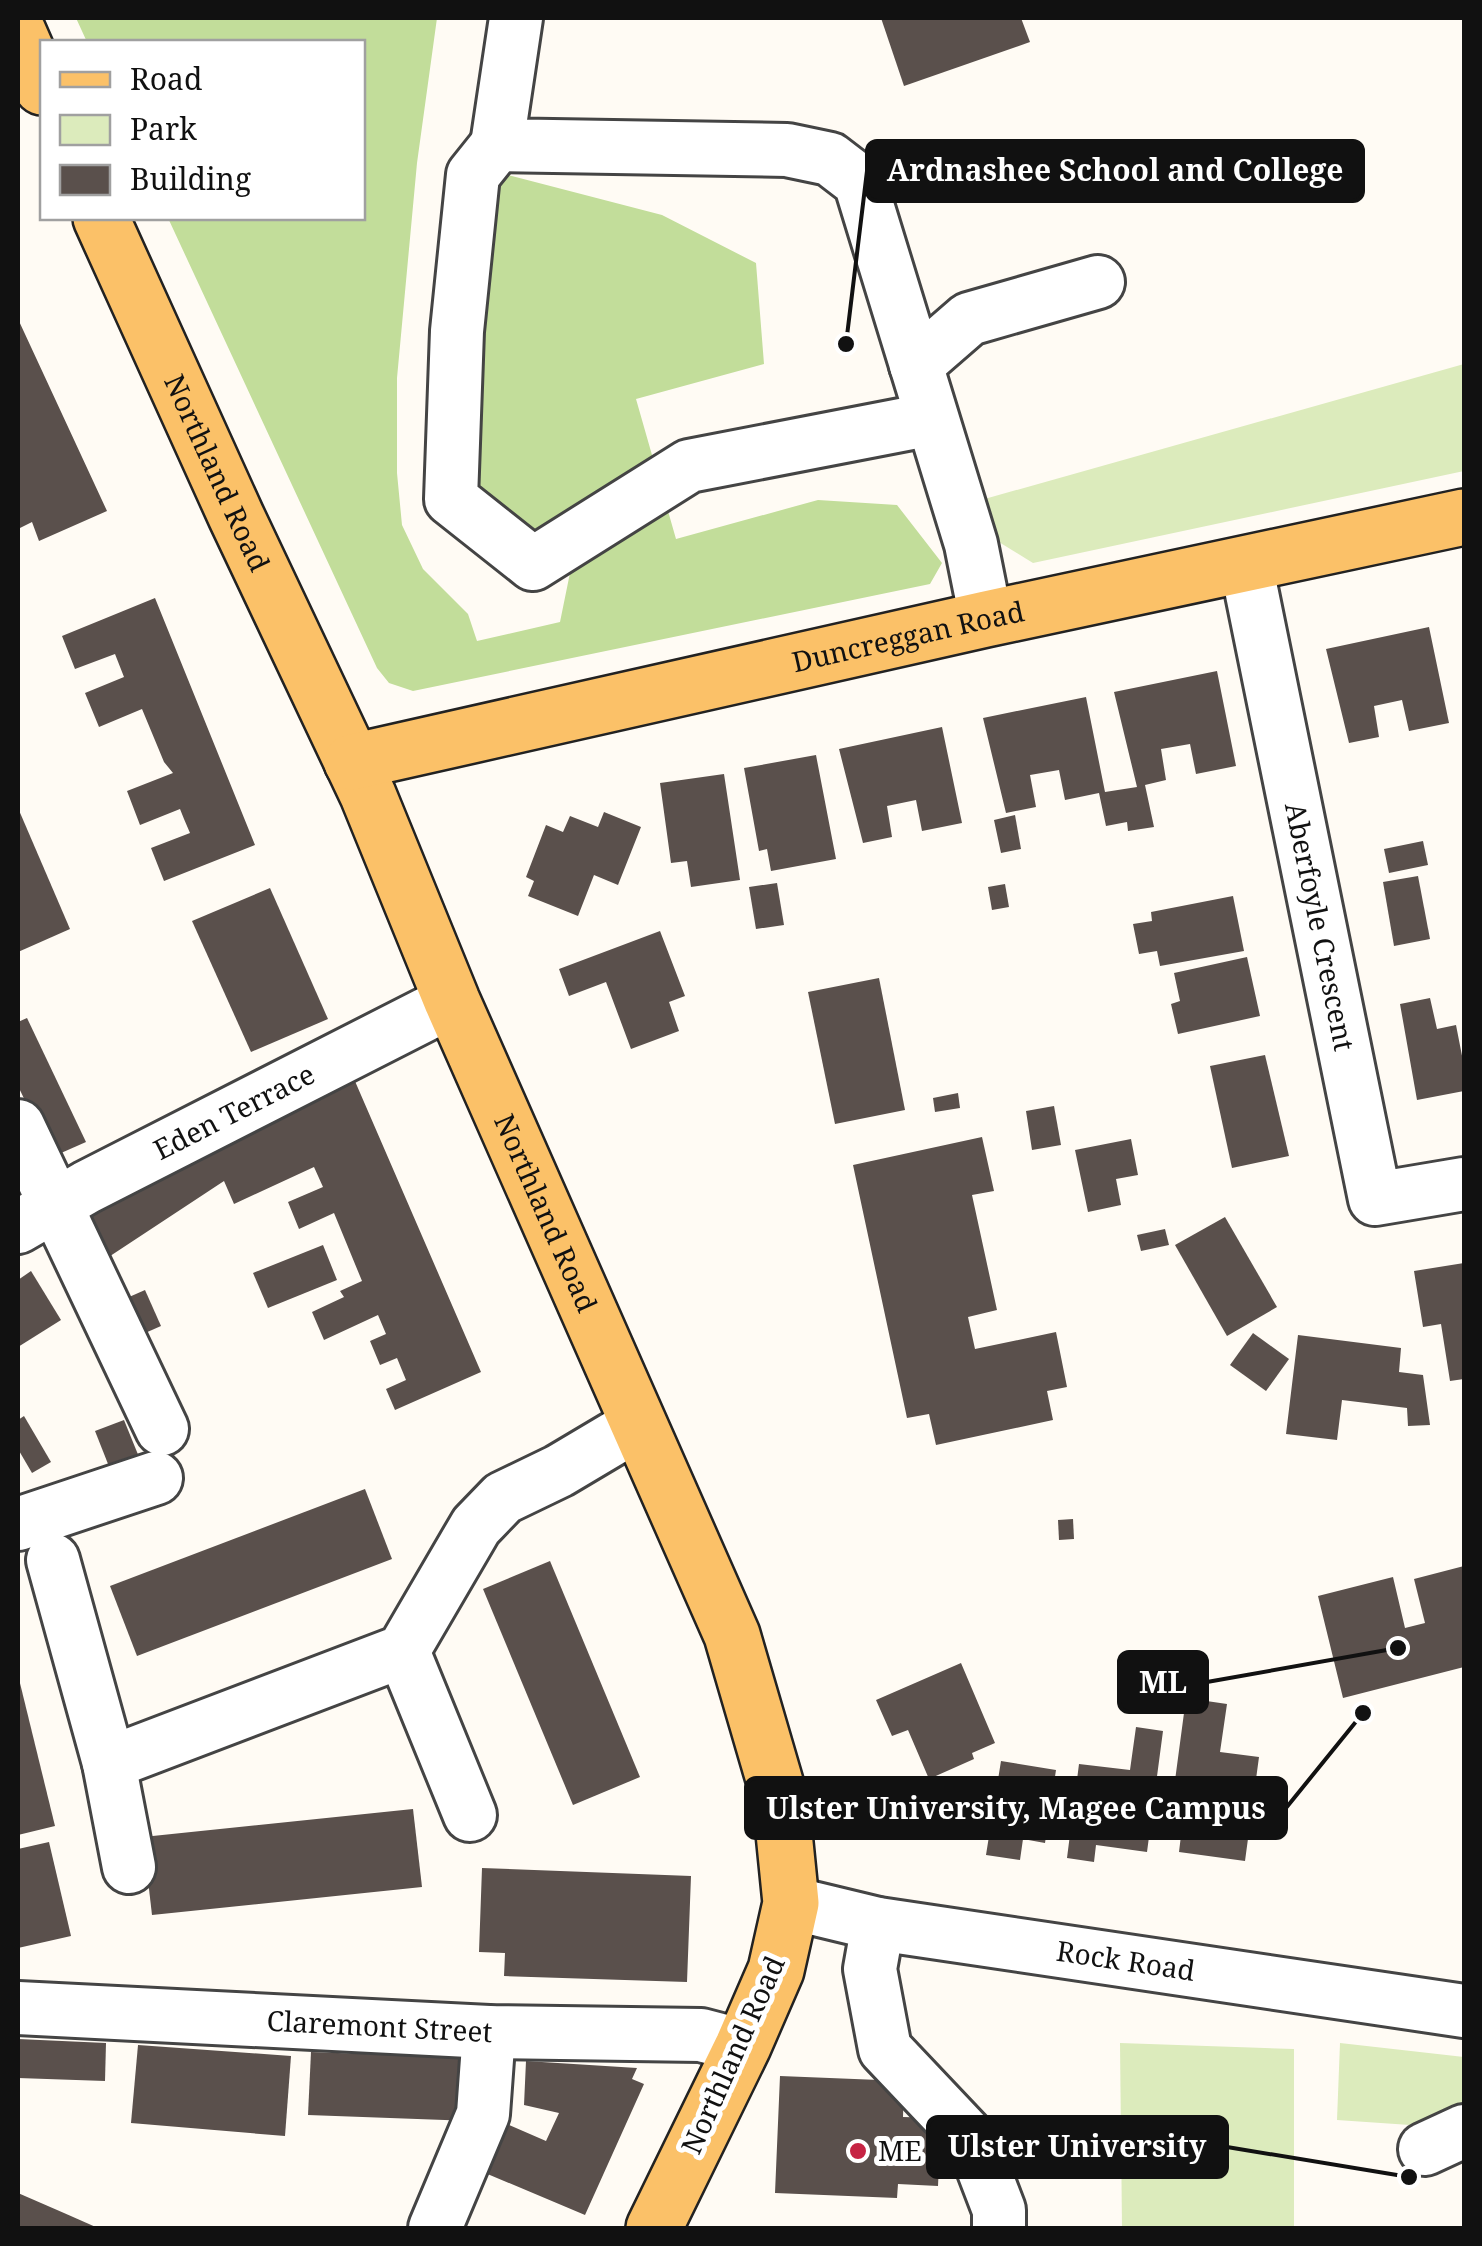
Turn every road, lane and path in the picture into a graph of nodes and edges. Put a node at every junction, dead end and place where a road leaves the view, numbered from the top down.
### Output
1 (516, 18) edge
2 (18, 32) edge
3 (40, 82) edge
4 (497, 145) junction
5 (102, 220) edge
6 (1098, 282) dead end
7 (916, 365) junction
8 (932, 420) junction
9 (1464, 517) edge
10 (1246, 564) junction
11 (986, 619) junction
12 (352, 762) junction
13 (452, 1001) junction
14 (18, 1126) edge
15 (1464, 1184) edge
16 (35, 1216) edge
17 (638, 1424) junction
18 (35, 1542) edge
19 (402, 1652) junction
20 (109, 1763) junction
21 (470, 1815) dead end
22 (129, 1866) dead end
23 (790, 1903) junction
24 (878, 1924) junction
25 (18, 2008) edge
26 (1464, 2011) edge
27 (489, 2032) junction
28 (744, 2046) junction
29 (435, 2228) edge
30 (654, 2228) edge
31 (999, 2228) edge

1 - 4 street
2 - 3 main road
4 - 7 street
4 - 8 street
5 - 12 main road, Northland Road
6 - 7 street
7 - 8 street
8 - 11 street
9 - 10 main road, Duncreggan Road
10 - 11 main road, Duncreggan Road
10 - 15 street, Aberfoyle Crescent
11 - 12 main road, Duncreggan Road
12 - 13 main road, Northland Road
13 - 16 street, Eden Terrace
13 - 17 main road, Northland Road
14 - 16 street
16 - 18 street
17 - 19 street
17 - 23 main road, Northland Road
18 - 20 street
19 - 20 street
19 - 21 street
20 - 22 street
23 - 24 street, Rock Road
23 - 28 main road, Northland Road
24 - 26 street, Rock Road
24 - 31 street
25 - 27 street, Claremont Street
27 - 28 street, Claremont Street
27 - 29 street
28 - 30 main road, Northland Road

